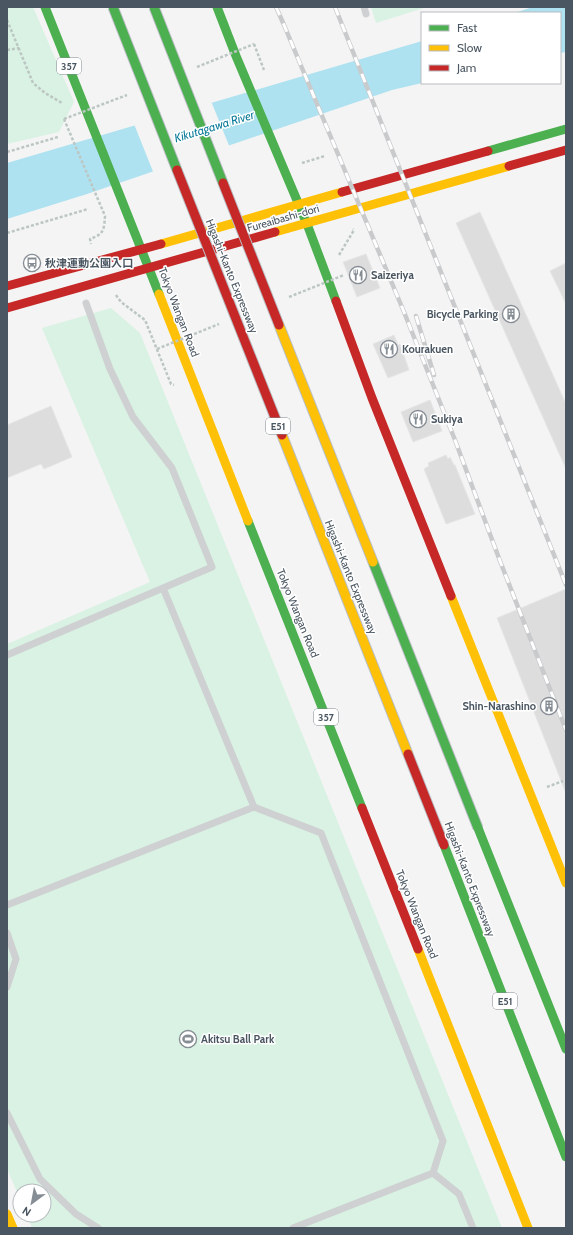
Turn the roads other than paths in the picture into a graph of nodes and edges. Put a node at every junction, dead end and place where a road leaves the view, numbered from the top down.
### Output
1 (45, 7) edge
2 (113, 7) edge
3 (154, 7) edge
4 (217, 7) edge
5 (566, 129) edge
6 (566, 150) edge
7 (298, 204) junction
8 (307, 224) junction
9 (142, 249) junction
10 (149, 268) junction
11 (7, 286) edge
12 (86, 303) dead end
13 (7, 308) edge
14 (163, 588) junction
15 (7, 655) edge
16 (254, 807) junction
17 (566, 883) edge
18 (7, 905) edge
19 (7, 933) edge
20 (7, 986) edge
21 (566, 1049) edge
22 (7, 1113) edge
23 (566, 1157) edge
24 (433, 1173) junction
25 (7, 1214) edge
26 (13, 1228) edge
27 (98, 1228) edge
28 (293, 1228) edge
29 (473, 1228) edge
30 (528, 1228) edge

1 - 9 main road, Tokyo Wangan Road / 357
2 - 23 main road, Higashi-Kanto Expressway / E51, bridge
3 - 21 main road, bridge
4 - 7 main road
5 - 7 main road, Fureaibashi-dori
6 - 8 main road, Fureaibashi-dori
7 - 8 main road
7 - 9 main road, Fureaibashi-dori
8 - 10 main road, Fureaibashi-dori
8 - 17 main road
9 - 10 main road, Tokyo Wangan Road / 357
9 - 11 main road, Fureaibashi-dori
10 - 13 main road, Fureaibashi-dori
10 - 30 main road, Tokyo Wangan Road / 357
12 - 14 lane
14 - 15 lane
14 - 16 lane
16 - 18 lane
16 - 24 lane
19 - 20 lane
22 - 27 lane
24 - 28 lane
24 - 29 lane
25 - 26 main road

